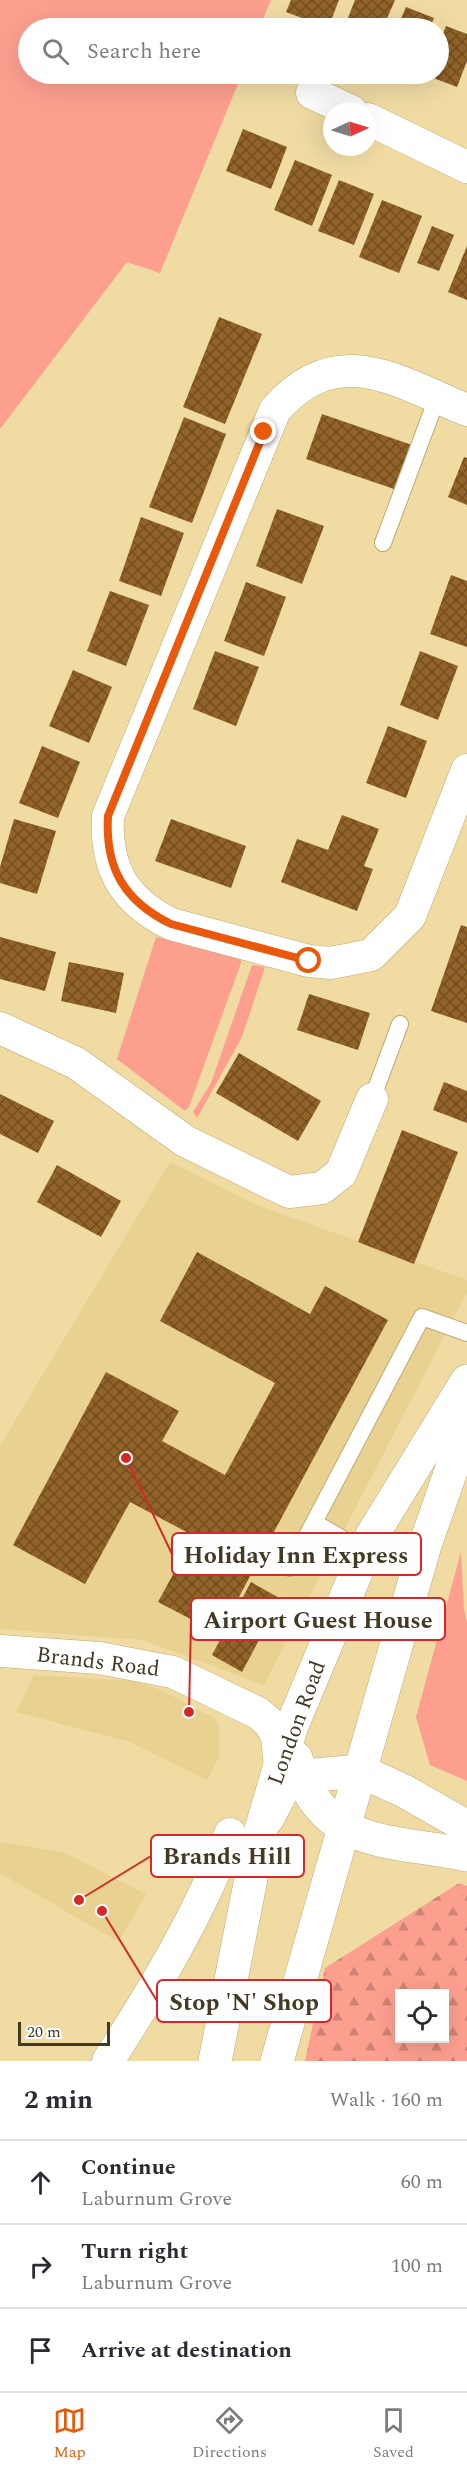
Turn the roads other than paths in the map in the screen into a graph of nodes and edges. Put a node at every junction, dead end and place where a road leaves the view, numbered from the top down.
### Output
1 (312, 93) dead end
2 (332, 102) edge
3 (377, 123) edge
4 (467, 167) edge
5 (437, 398) junction
6 (467, 410) edge
7 (383, 543) dead end
8 (467, 770) edge
9 (400, 1024) dead end
10 (0, 1028) edge
11 (372, 1099) joint
12 (467, 1333) edge
13 (467, 1381) edge
14 (467, 1425) edge
15 (315, 1523) junction
16 (364, 1551) junction
17 (290, 1568) dead end
18 (0, 1651) edge
19 (309, 1683) junction
20 (258, 1713) junction
21 (364, 1758) junction
22 (291, 1771) junction
23 (343, 1827) junction
24 (467, 1827) edge
25 (245, 1834) junction
26 (383, 1842) junction
27 (467, 1855) edge
28 (324, 1889) junction
29 (108, 2061) edge
30 (215, 2061) edge
31 (277, 2061) edge

1 - 2 street
3 - 4 street
5 - 6 street
5 - 7 lane
5 - 8 street
9 - 11 lane
10 - 11 street
12 - 15 lane
13 - 16 main road, London Road
14 - 21 main road
15 - 16 lane
15 - 17 lane
16 - 19 main road, London Road
18 - 20 street, Brands Road
19 - 20 street
19 - 22 main road, London Road
20 - 22 street
21 - 22 main road
21 - 23 main road
21 - 24 main road
22 - 23 main road
22 - 25 main road, London Road
23 - 26 main road
23 - 28 main road
25 - 29 street
25 - 30 main road, London Road
26 - 27 main road
26 - 28 main road
28 - 31 main road

